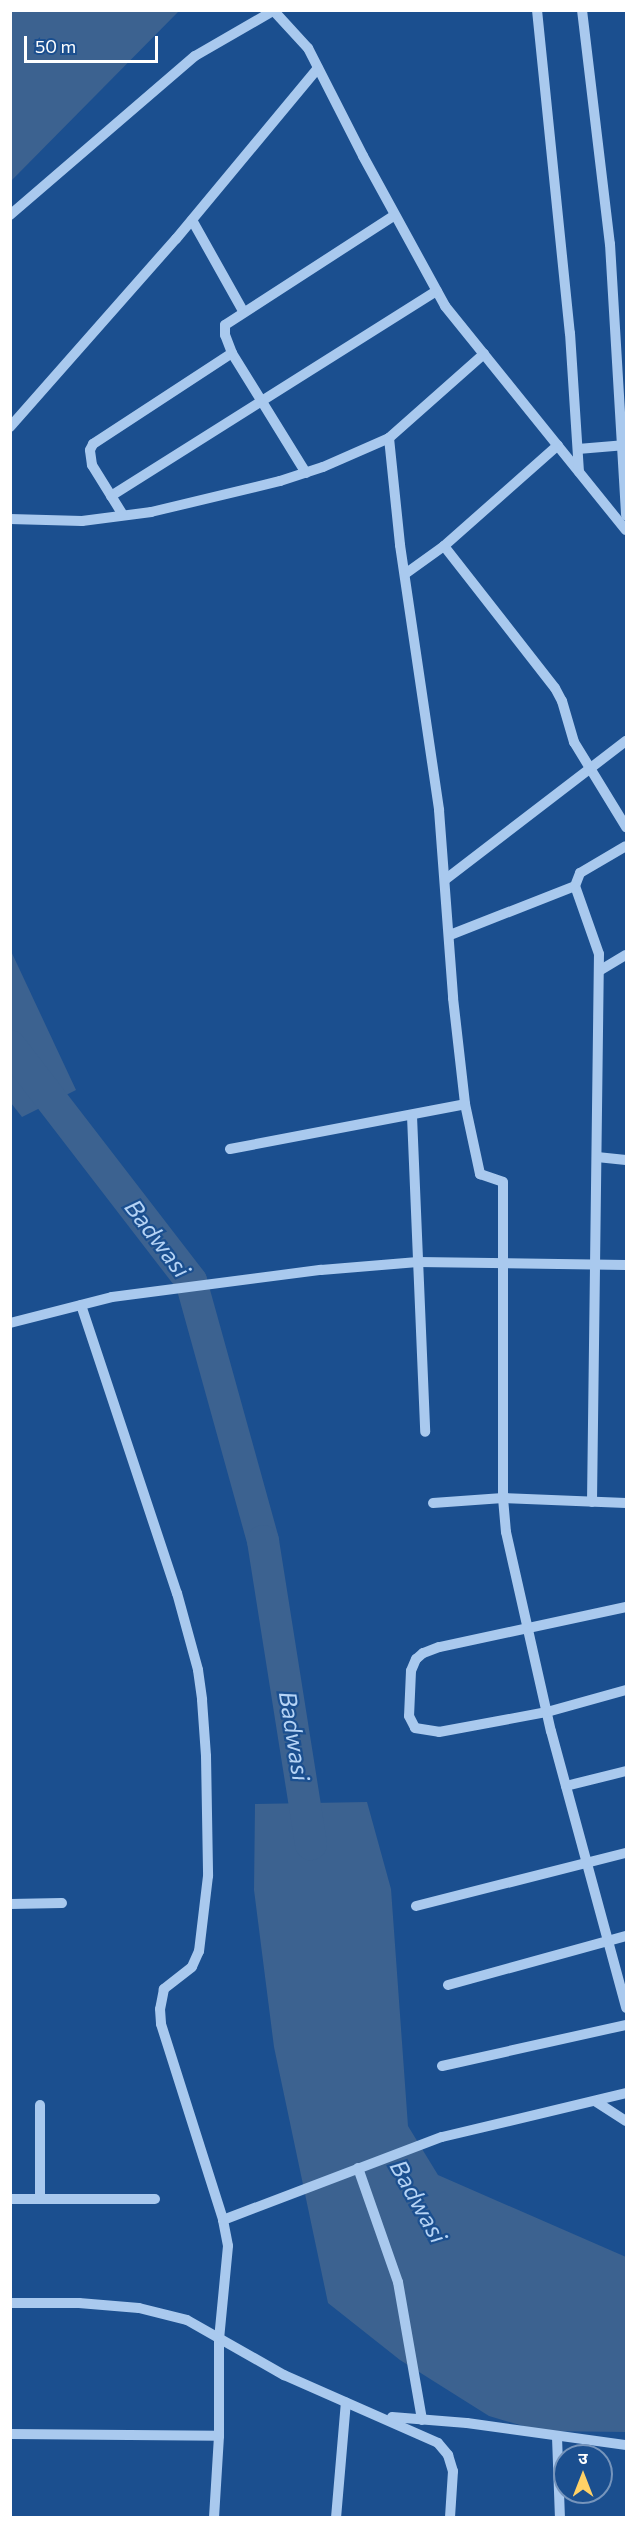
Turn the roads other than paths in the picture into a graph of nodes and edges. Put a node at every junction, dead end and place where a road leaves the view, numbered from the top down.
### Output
1 (537, 10) edge
2 (582, 10) edge
3 (273, 11) edge
4 (318, 68) junction
5 (10, 214) edge
6 (395, 215) junction
7 (192, 220) junction
8 (437, 291) junction
9 (243, 311) junction
10 (232, 353) junction
11 (484, 354) junction
12 (262, 401) junction
13 (10, 427) edge
14 (389, 438) junction
15 (558, 445) junction
16 (624, 446) edge
17 (578, 449) junction
18 (579, 472) junction
19 (306, 473) junction
20 (111, 496) junction
21 (626, 497) edge
22 (123, 515) junction
23 (627, 516) edge
24 (10, 519) edge
25 (627, 530) edge
26 (444, 546) junction
27 (405, 574) junction
28 (627, 741) edge
29 (590, 770) junction
30 (627, 827) edge
31 (627, 846) edge
32 (446, 879) junction
33 (575, 886) junction
34 (450, 935) junction
35 (627, 955) edge
36 (599, 971) junction
37 (465, 1104) junction
38 (412, 1116) junction
39 (230, 1149) dead end
40 (597, 1157) junction
41 (627, 1160) edge
42 (418, 1262) junction
43 (504, 1263) junction
44 (596, 1265) junction
45 (627, 1265) edge
46 (81, 1305) junction
47 (10, 1323) edge
48 (425, 1432) dead end
49 (503, 1498) junction
50 (592, 1502) junction
51 (433, 1503) dead end
52 (627, 1503) edge
53 (627, 1607) edge
54 (527, 1629) junction
55 (627, 1690) edge
56 (547, 1712) junction
57 (627, 1771) edge
58 (566, 1786) junction
59 (627, 1853) edge
60 (588, 1865) junction
61 (62, 1903) dead end
62 (10, 1904) edge
63 (416, 1906) dead end
64 (627, 1935) edge
65 (609, 1940) junction
66 (448, 1984) dead end
67 (627, 2008) edge
68 (627, 2025) edge
69 (442, 2066) dead end
70 (627, 2093) edge
71 (595, 2101) junction
72 (40, 2105) dead end
73 (627, 2121) edge
74 (363, 2166) junction
75 (10, 2199) edge
76 (40, 2199) junction
77 (155, 2199) dead end
78 (223, 2220) junction
79 (10, 2303) edge
80 (219, 2339) junction
81 (346, 2402) junction
82 (381, 2416) junction
83 (422, 2420) junction
84 (10, 2434) edge
85 (219, 2436) junction
86 (557, 2437) junction
87 (627, 2445) edge
88 (214, 2517) edge
89 (336, 2517) edge
90 (450, 2517) edge
91 (560, 2517) edge

1 - 17 street
2 - 16 street
3 - 4 street
3 - 5 street
4 - 6 street
4 - 7 street
6 - 8 street
6 - 9 street
7 - 9 street
7 - 13 street
8 - 11 street
8 - 12 street
9 - 10 street
10 - 12 street
10 - 20 street
11 - 14 street
11 - 15 street
12 - 19 street
12 - 20 street
14 - 19 street
14 - 27 street
15 - 18 street
15 - 26 street
16 - 17 street
16 - 21 street
17 - 18 street
18 - 25 street
19 - 22 street
20 - 22 street
21 - 23 street
22 - 24 street
26 - 27 street
26 - 29 street
27 - 32 street
28 - 29 street
29 - 30 street
29 - 32 street
31 - 33 street
32 - 34 street
33 - 34 street
33 - 36 street
34 - 37 street
35 - 36 street
36 - 40 street
37 - 38 street
37 - 43 street
38 - 39 street
38 - 42 street
40 - 41 street
40 - 44 street
42 - 43 street
42 - 46 street
42 - 48 street
43 - 44 street
43 - 49 street
44 - 45 street
44 - 50 street
46 - 47 street
46 - 78 street
49 - 50 street
49 - 51 street
49 - 54 street
50 - 52 street
53 - 54 street
54 - 56 street
54 - 56 street
55 - 56 street
56 - 58 street
57 - 58 street
58 - 60 street
59 - 60 street
60 - 63 street
60 - 65 street
61 - 62 street
64 - 65 street
65 - 66 street
65 - 67 street
68 - 69 street
70 - 71 street
71 - 73 street
71 - 74 street
72 - 76 street
74 - 78 street
74 - 83 street
75 - 76 street
76 - 77 street
78 - 80 street
79 - 80 street
80 - 81 street
80 - 85 street
81 - 82 street
81 - 89 street
82 - 83 street
82 - 90 street
83 - 86 street
84 - 85 street
85 - 88 street
86 - 87 street
86 - 91 street

